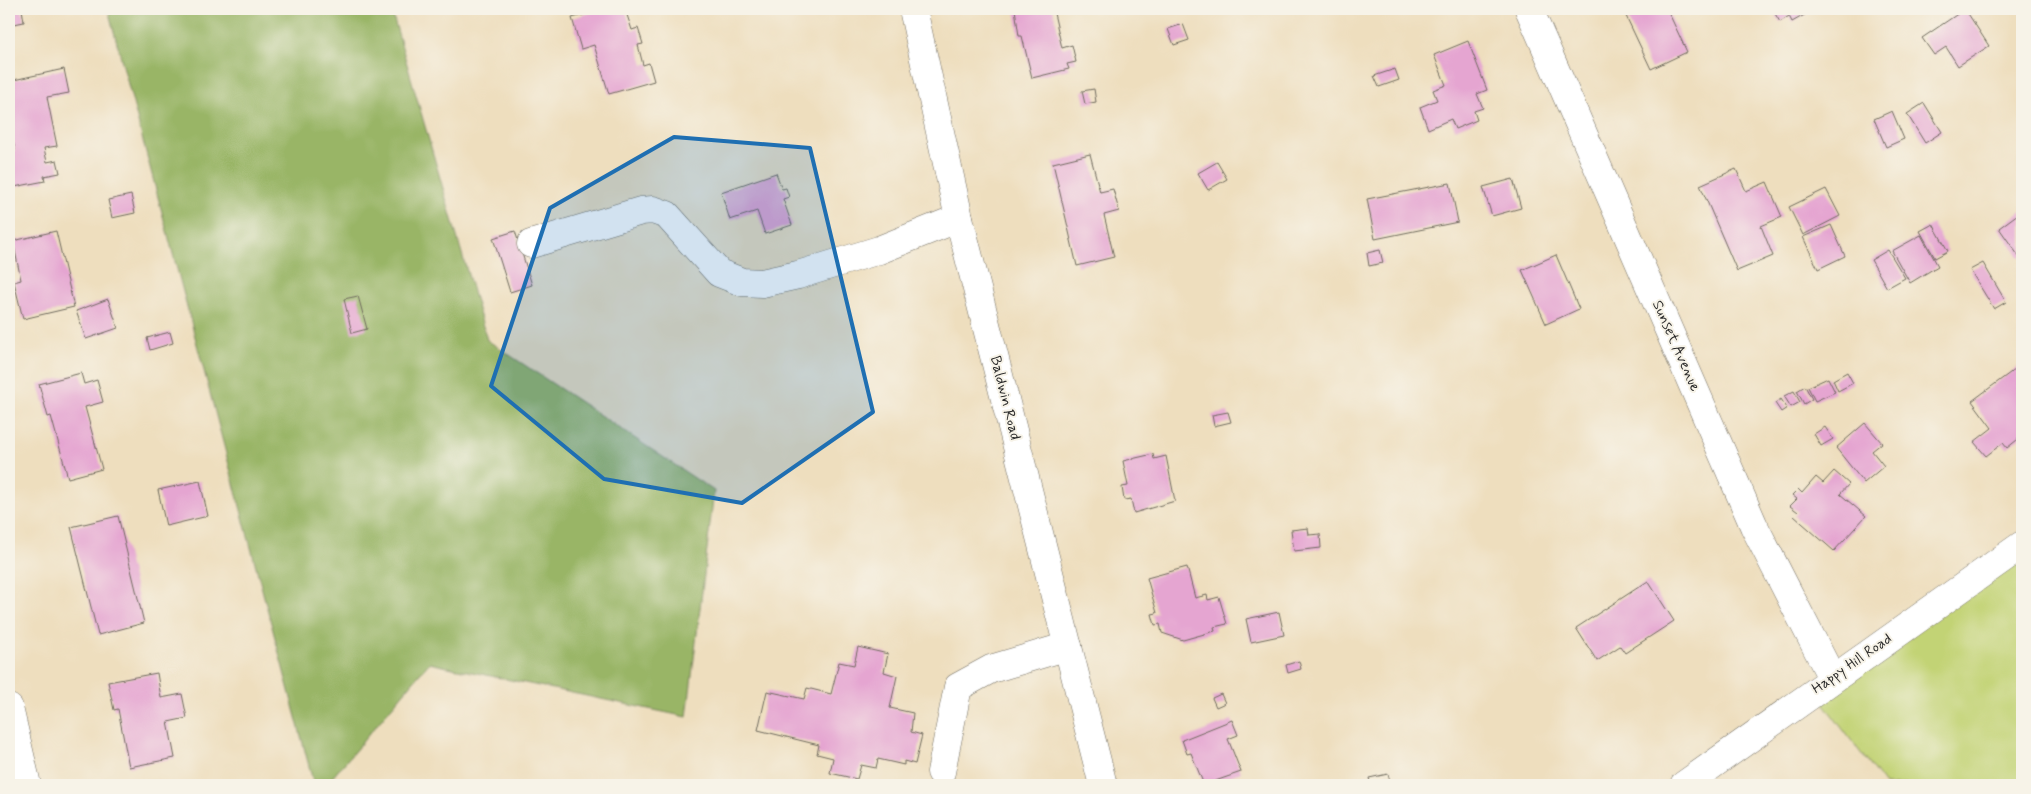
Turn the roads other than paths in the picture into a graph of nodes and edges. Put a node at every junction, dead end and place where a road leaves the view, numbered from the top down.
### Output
1 (913, 9) edge
2 (1529, 9) edge
3 (959, 218) junction
4 (531, 244) dead end
5 (2022, 546) edge
6 (1068, 646) junction
7 (1832, 678) junction
8 (9, 708) edge
9 (941, 772) dead end
10 (27, 785) edge
11 (1104, 785) edge
12 (1684, 785) edge

1 - 3 street, Baldwin Road
2 - 7 street, Sunset Avenue
3 - 4 street
3 - 6 street, Baldwin Road
5 - 7 street, Happy Hill Road
6 - 9 street
6 - 11 street, Baldwin Road
7 - 12 street, Happy Hill Road
8 - 10 street

